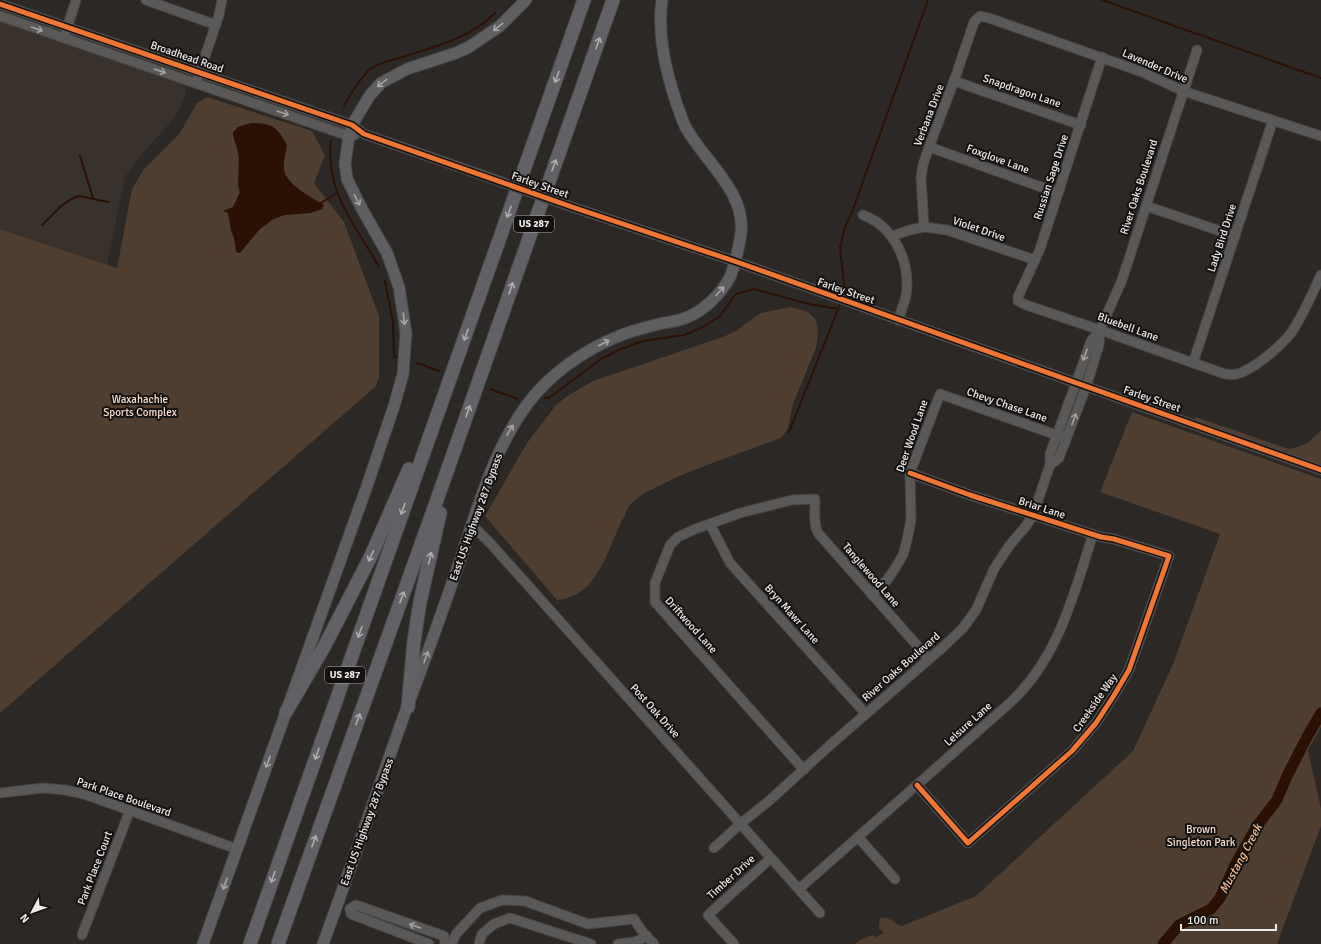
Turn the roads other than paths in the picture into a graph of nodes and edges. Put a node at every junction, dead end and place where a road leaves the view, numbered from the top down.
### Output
1 (76, 0) edge
2 (146, 0) edge
3 (222, 0) edge
4 (526, 0) edge
5 (584, 0) edge
6 (613, 0) edge
7 (662, 0) edge
8 (0, 4) edge
9 (0, 16) edge
10 (980, 16) joint
11 (216, 25) junction
12 (68, 26) junction
13 (64, 38) junction
14 (1197, 50) dead end
15 (1102, 57) junction
16 (200, 72) junction
17 (954, 81) junction
18 (196, 84) junction
19 (1183, 91) junction
20 (1273, 120) junction
21 (1081, 124) junction
22 (351, 130) junction
23 (364, 134) joint
24 (1321, 136) edge
25 (929, 147) junction
26 (1058, 193) junction
27 (1146, 206) junction
28 (863, 215) dead end
29 (924, 227) junction
30 (892, 236) junction
31 (1235, 236) junction
32 (1035, 260) junction
33 (734, 262) junction
34 (1321, 275) edge
35 (1018, 301) joint
36 (898, 320) junction
37 (1100, 330) junction
38 (1193, 363) junction
39 (1076, 383) junction
40 (1086, 387) junction
41 (940, 394) joint
42 (440, 407) junction
43 (1057, 434) junction
44 (1067, 439) junction
45 (455, 447) junction
46 (1050, 465) junction
47 (1321, 470) edge
48 (910, 473) junction
49 (815, 499) joint
50 (1033, 515) junction
51 (710, 524) junction
52 (472, 525) junction
53 (1093, 534) junction
54 (1169, 556) joint
55 (872, 595) junction
56 (929, 659) junction
57 (408, 707) junction
58 (286, 712) junction
59 (866, 714) junction
60 (804, 770) junction
61 (917, 785) junction
62 (0, 793) edge
63 (130, 810) junction
64 (740, 824) junction
65 (858, 837) junction
66 (714, 848) dead end
67 (237, 849) junction
68 (771, 858) junction
69 (895, 879) dead end
70 (799, 890) junction
71 (338, 904) junction
72 (350, 909) junction
73 (820, 913) dead end
74 (82, 935) dead end
75 (647, 936) junction
76 (203, 944) edge
77 (250, 944) edge
78 (278, 944) edge
79 (323, 944) edge
80 (429, 944) edge
81 (445, 944) edge
82 (452, 944) edge
83 (479, 944) edge
84 (591, 944) edge
85 (618, 944) edge
86 (654, 944) edge
87 (734, 944) edge

1 - 12 street
2 - 11 street
3 - 11 street
4 -> 22 main road
5 -> 42 highway, US 287
45 -> 6 highway, US 287
7 - 33 main road, East US Highway 287 Bypass
8 - 12 street, Broadhead Road
9 -> 13 street, Broadhead Road
10 - 15 street, Lavender Drive
10 - 17 street, Verbana Drive
11 - 16 street
12 - 13 street
12 - 16 street, Broadhead Road
13 -> 18 street, Broadhead Road
14 - 19 street, River Oaks Boulevard
15 - 19 street, Lavender Drive
15 - 21 street, Russian Sage Drive
16 - 18 street
16 - 22 street, Broadhead Road
17 - 21 street, Snapdragon Lane
17 - 25 street, Verbana Drive
18 -> 22 street, Broadhead Road
19 - 20 street, Lavender Drive
19 - 27 street, River Oaks Boulevard
20 - 24 street, Lavender Drive
20 - 31 street, Lady Bird Drive
21 - 26 street, Russian Sage Drive
22 - 23 street, Broadhead Road
22 -> 58 main road
23 - 33 street, Farley Street, bridge
25 - 26 street, Foxglove Lane
25 - 29 street, Verbana Drive
26 - 32 street, Russian Sage Drive
27 - 31 street
27 - 37 street, River Oaks Boulevard
28 - 30 street
29 - 30 street, Violet Drive
29 - 32 street, Violet Drive
30 - 36 street
31 - 38 street, Lady Bird Drive
32 - 35 street, Russian Sage Drive
33 - 36 street, Farley Street
52 -> 33 main road, East US Highway 287 Bypass
34 - 38 street, Bluebell Lane
35 - 37 street, Bluebell Lane
36 - 39 street, Farley Street
37 - 38 street, Bluebell Lane
37 -> 39 street, River Oaks Boulevard
37 - 40 street, River Oaks Boulevard
39 - 40 street, Farley Street
39 - 43 street, River Oaks Boulevard
44 -> 40 street, River Oaks Boulevard
40 - 47 street, Farley Street
41 - 43 street, Chevy Chase Lane
41 - 48 street, Deer Wood Lane
42 -> 58 highway
42 -> 77 highway, US 287
43 - 44 street, Chevy Chase Lane
43 - 46 street, River Oaks Boulevard
44 - 46 street, River Oaks Boulevard
57 -> 45 highway
78 -> 45 highway, US 287
46 - 50 street, River Oaks Boulevard
48 - 50 street, Briar Lane
48 - 55 street, Deer Wood Lane
49 - 51 street, Driftwood Lane
49 - 55 street, Tanglewood Lane
50 - 53 street, Briar Lane
50 - 56 street, River Oaks Boulevard
51 - 59 street, Bryn Mawr Lane
51 - 60 street, Driftwood Lane
57 -> 52 main road, East US Highway 287 Bypass
52 - 64 street, Post Oak Drive
53 - 54 street, Briar Lane
53 - 61 street, Leisure Lane
54 - 61 street, Creekside Way
55 - 56 street, Tanglewood Lane
56 - 59 street, River Oaks Boulevard
57 - 71 main road, East US Highway 287 Bypass
58 -> 67 main road
59 - 60 street, River Oaks Boulevard
60 - 64 street, River Oaks Boulevard
61 - 65 street, Leisure Lane
62 - 63 street, Park Place Boulevard
63 - 67 street, Park Place Boulevard
63 - 74 street, Park Place Court
64 - 66 street, River Oaks Boulevard
64 - 68 street, Post Oak Drive
65 - 69 street
65 - 70 street, Leisure Lane
67 -> 76 main road
68 - 70 street, Post Oak Drive
68 - 87 street, Timber Drive
70 - 73 street, Post Oak Drive
71 - 72 street
71 - 79 main road, East US Highway 287 Bypass
72 - 80 street
81 -> 72 street
75 - 82 street
75 - 85 street
75 - 86 street
83 - 84 street

